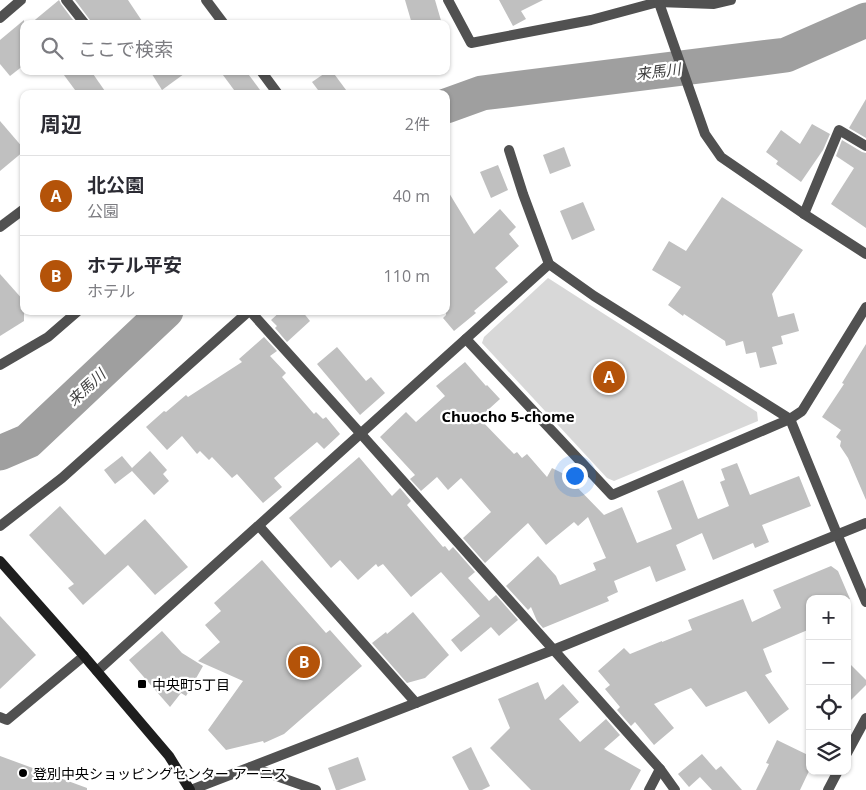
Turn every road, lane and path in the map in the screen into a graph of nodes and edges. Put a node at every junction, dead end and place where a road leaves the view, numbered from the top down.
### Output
1 (21, 0) edge
2 (66, 0) edge
3 (206, 0) edge
4 (448, 0) edge
5 (731, 0) edge
6 (658, 1) edge
7 (0, 18) edge
8 (82, 20) edge
9 (221, 20) edge
10 (263, 75) edge
11 (275, 90) edge
12 (866, 146) edge
13 (509, 150) dead end
14 (20, 212) edge
15 (804, 214) junction
16 (0, 227) edge
17 (866, 254) edge
18 (549, 264) junction
19 (866, 307) edge
20 (73, 315) edge
21 (245, 315) edge
22 (253, 315) edge
23 (466, 339) junction
24 (0, 365) edge
25 (790, 419) junction
26 (361, 434) junction
27 (866, 523) edge
28 (0, 526) edge
29 (259, 526) junction
30 (837, 534) junction
31 (0, 562) edge
32 (866, 602) edge
33 (553, 650) junction
34 (84, 656) junction
35 (98, 671) junction
36 (416, 703) junction
37 (0, 717) edge
38 (866, 718) edge
39 (851, 746) edge
40 (251, 767) junction
41 (660, 769) junction
42 (836, 775) edge
43 (191, 790) edge
44 (316, 790) edge
45 (650, 790) edge
46 (675, 790) edge
47 (828, 790) edge

1 - 7 street
2 - 8 street
3 - 9 street
4 - 6 street
5 - 6 street
6 - 15 street
10 - 11 street
12 - 15 street
13 - 18 street
14 - 16 street
15 - 17 street
18 - 23 street
18 - 25 street
19 - 25 street
20 - 24 street
21 - 28 street
22 - 26 street
23 - 25 street
23 - 26 street
25 - 30 street
26 - 29 street
26 - 33 street
27 - 30 street
29 - 35 street
29 - 36 street
30 - 32 street
30 - 33 street
31 - 34 street
33 - 36 street
33 - 41 street
34 - 35 street
34 - 37 street
35 - 43 street
36 - 40 street
38 - 39 street
40 - 43 street
40 - 44 street
41 - 45 street
41 - 46 street
42 - 47 street

